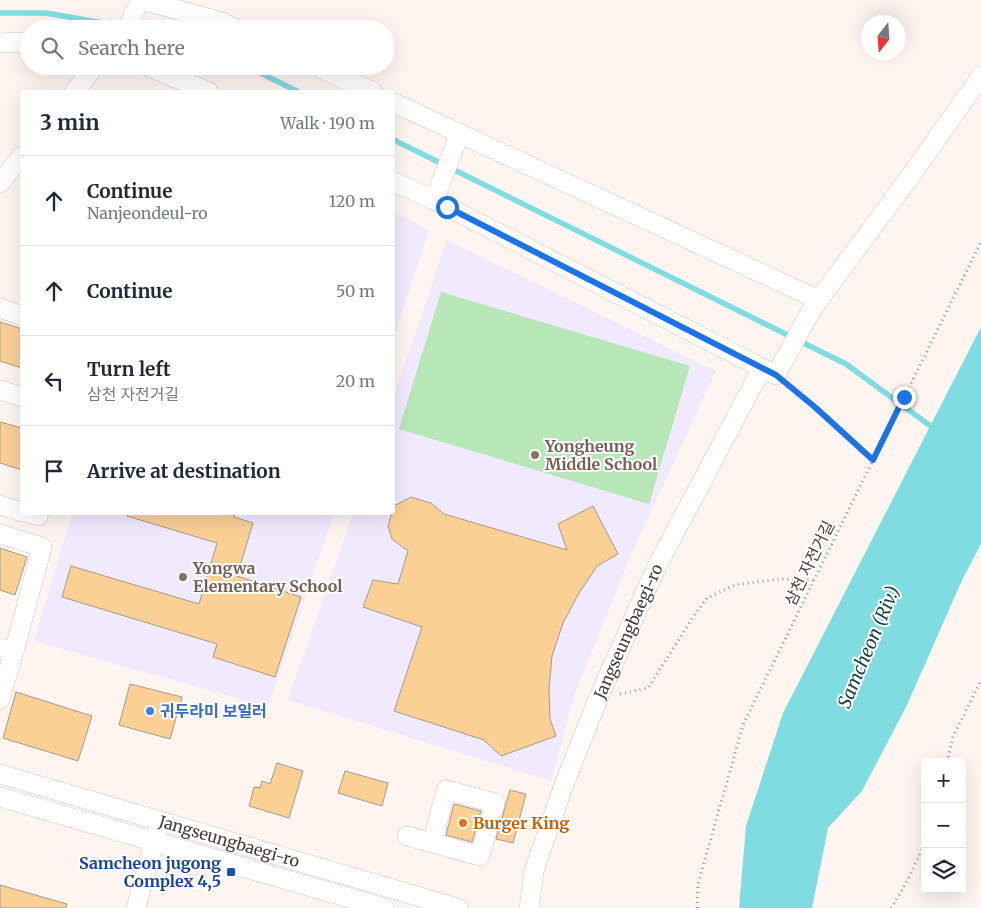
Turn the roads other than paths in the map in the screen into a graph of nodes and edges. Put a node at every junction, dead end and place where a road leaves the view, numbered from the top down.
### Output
1 (137, 10) edge
2 (208, 20) edge
3 (20, 42) edge
4 (0, 43) edge
5 (88, 75) edge
6 (168, 75) edge
7 (336, 75) edge
8 (981, 76) edge
9 (76, 90) edge
10 (204, 90) edge
11 (369, 90) edge
12 (395, 103) edge
13 (460, 133) junction
14 (20, 159) edge
15 (395, 181) edge
16 (0, 184) edge
17 (434, 200) junction
18 (815, 305) junction
19 (0, 308) edge
20 (20, 315) edge
21 (769, 371) junction
22 (0, 390) edge
23 (20, 396) edge
24 (0, 505) edge
25 (20, 511) edge
26 (0, 534) edge
27 (7, 650) edge
28 (0, 699) edge
29 (0, 774) edge
30 (0, 797) edge
31 (160, 820) junction
32 (407, 836) dead end
33 (154, 842) junction
34 (432, 842) dead end
35 (136, 908) edge
36 (384, 908) edge
37 (458, 908) edge
38 (529, 908) edge

1 - 2 street
3 - 4 street
5 - 9 street
6 - 10 street
7 - 11 street
8 - 18 street, Jangseungbaegi-ro
12 - 13 street
13 - 17 street
13 - 18 street
14 - 16 street
15 - 17 street
17 - 21 street
18 - 21 street, Jangseungbaegi-ro
19 - 20 street
21 - 38 street, Jangseungbaegi-ro
22 - 23 street
24 - 25 street
26 - 27 street
27 - 28 street
29 - 31 street, Jangseungbaegi-ro
30 - 33 street, Jangseungbaegi-ro
31 - 33 street
31 - 37 street, Jangseungbaegi-ro
32 - 34 street
33 - 35 street
33 - 36 street, Jangseungbaegi-ro

